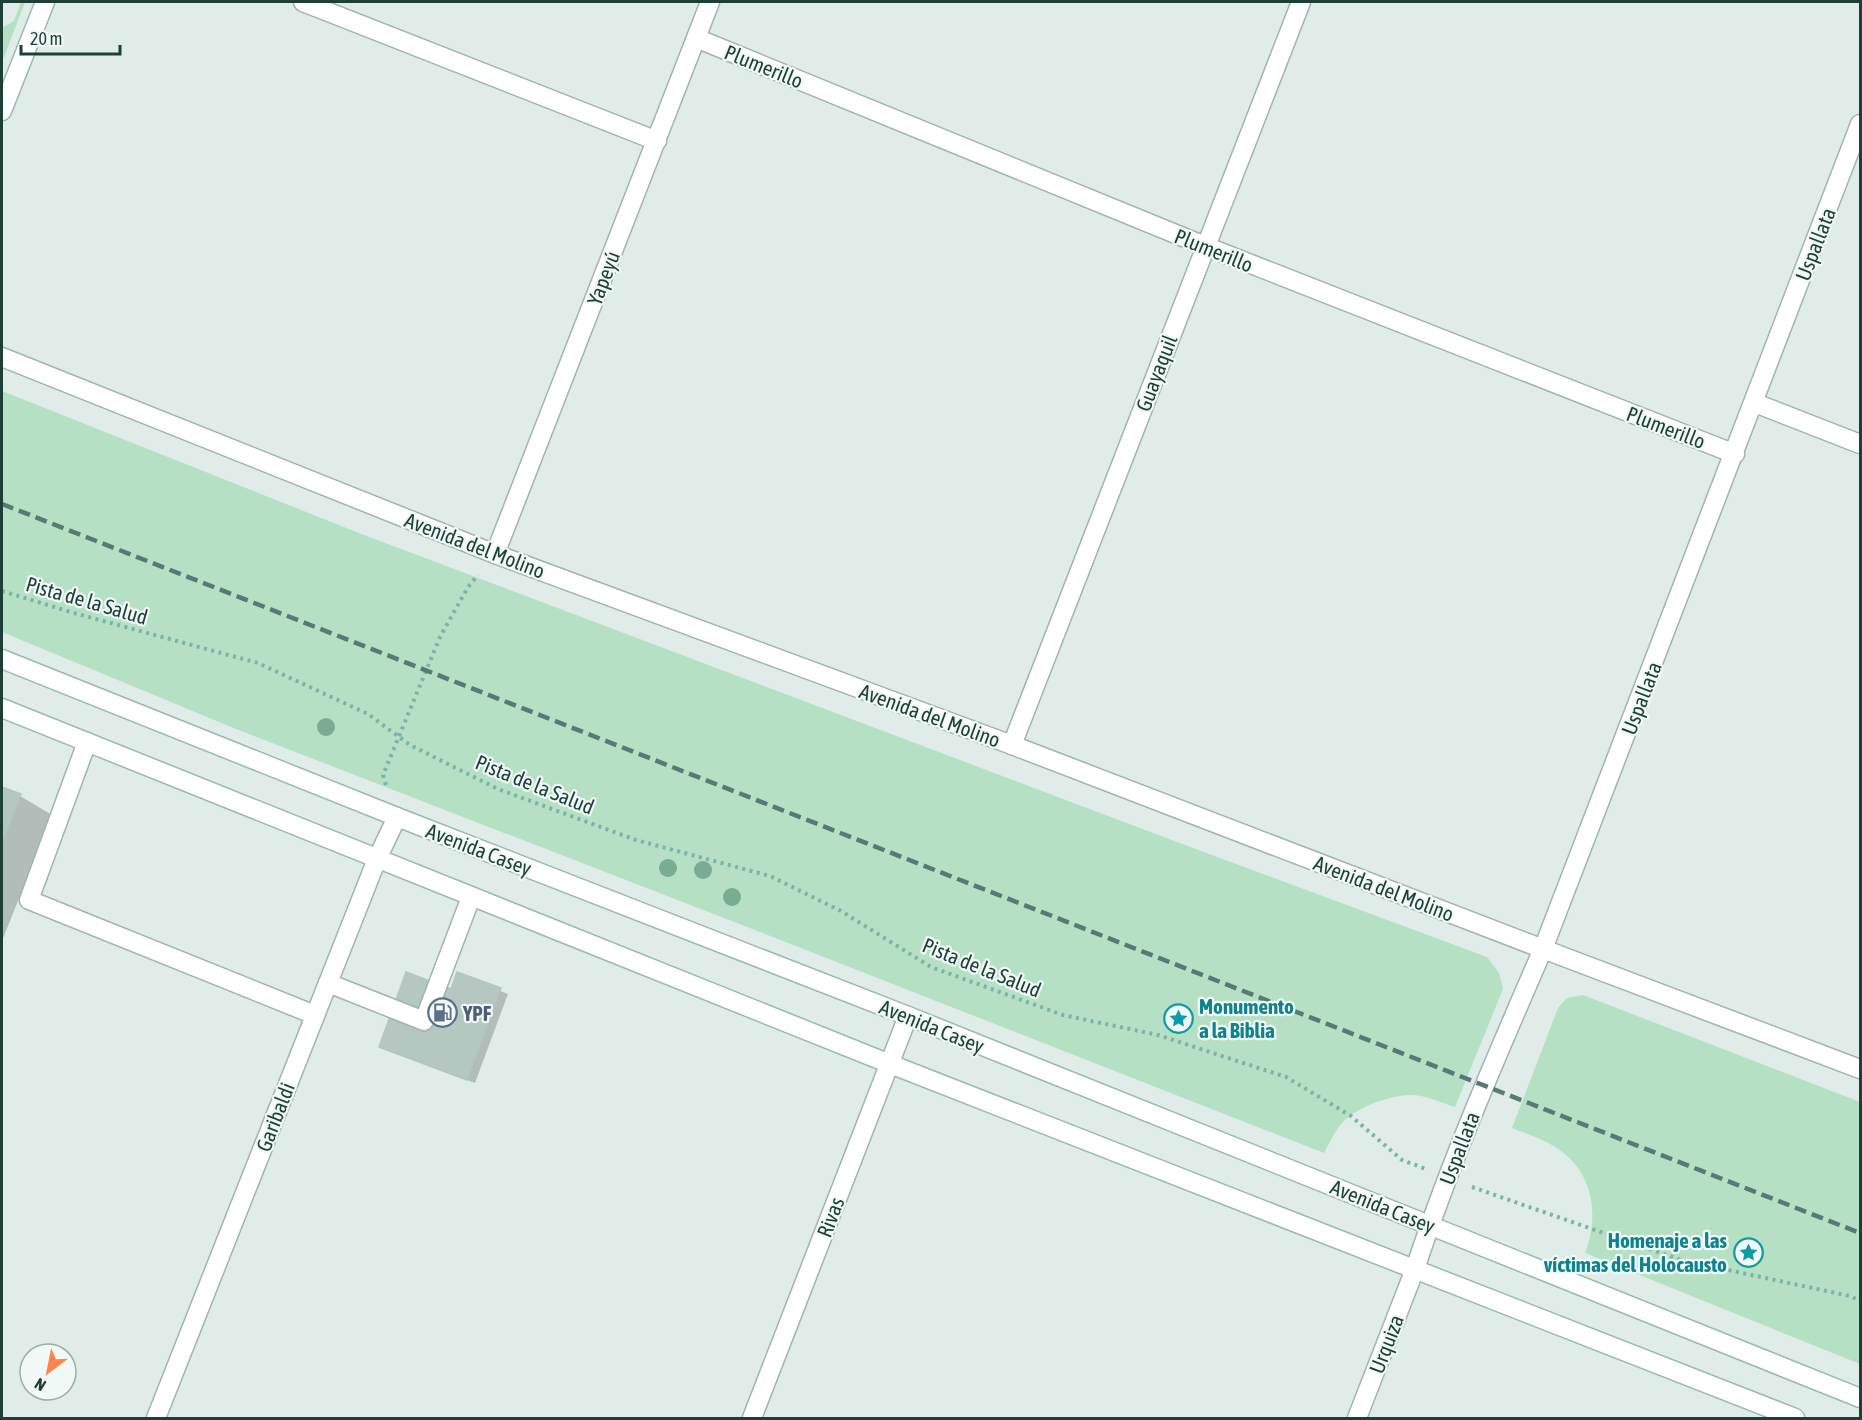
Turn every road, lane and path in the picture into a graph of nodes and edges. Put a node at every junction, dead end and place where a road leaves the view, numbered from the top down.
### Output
1 (45, 2) edge
2 (303, 2) edge
3 (710, 2) edge
4 (1301, 2) edge
5 (696, 38) junction
6 (2, 111) edge
7 (1860, 124) edge
8 (657, 141) junction
9 (1205, 246) junction
10 (2, 357) edge
11 (1755, 403) junction
12 (1860, 444) edge
13 (1735, 454) junction
14 (495, 554) junction
15 (2, 591) edge
16 (2, 659) edge
17 (2, 708) edge
18 (399, 737) junction
19 (87, 742) junction
20 (1011, 745) junction
21 (397, 817) junction
22 (377, 859) junction
23 (471, 897) junction
24 (1543, 950) junction
25 (328, 983) junction
26 (315, 1015) junction
27 (908, 1016) junction
28 (890, 1064) junction
29 (1860, 1069) edge
30 (1448, 1178) junction
31 (1430, 1224) junction
32 (1415, 1269) junction
33 (1860, 1301) edge
34 (1860, 1398) edge
35 (156, 1419) edge
36 (752, 1419) edge
37 (1357, 1419) edge
38 (1796, 1419) edge

1 - 6 street
2 - 8 street
3 - 5 street, Yapeyú
4 - 9 street, Guayaquil
5 - 8 street, Yapeyú
5 - 9 street, Plumerillo
7 - 11 street, Uspallata
8 - 14 street, Yapeyú
9 - 13 street, Plumerillo
9 - 20 street, Guayaquil
10 - 14 street, Avenida del Molino
11 - 12 street
11 - 13 street, Uspallata
13 - 24 street, Uspallata
14 - 18 path
14 - 20 street, Avenida del Molino
15 - 18 path, Pista de la Salud
16 - 21 street, Avenida Casey
17 - 19 street
18 - 21 path
18 - 30 path, Pista de la Salud
19 - 22 street
19 - 26 street
20 - 24 street, Avenida del Molino
21 - 22 street, Garibaldi
21 - 27 street, Avenida Casey
22 - 23 street
22 - 25 street, Garibaldi
23 - 25 street
23 - 28 street
24 - 29 street, Avenida del Molino
24 - 30 street, Uspallata
25 - 26 street, Garibaldi
26 - 35 street, Garibaldi
27 - 28 street, Rivas
27 - 31 street, Avenida Casey
28 - 32 street
28 - 36 street, Rivas
30 - 31 street, Uspallata
30 - 33 path, Pista de la Salud
31 - 32 street, Uspallata
31 - 34 street, Avenida Casey
32 - 37 street, Urquiza
32 - 38 street

